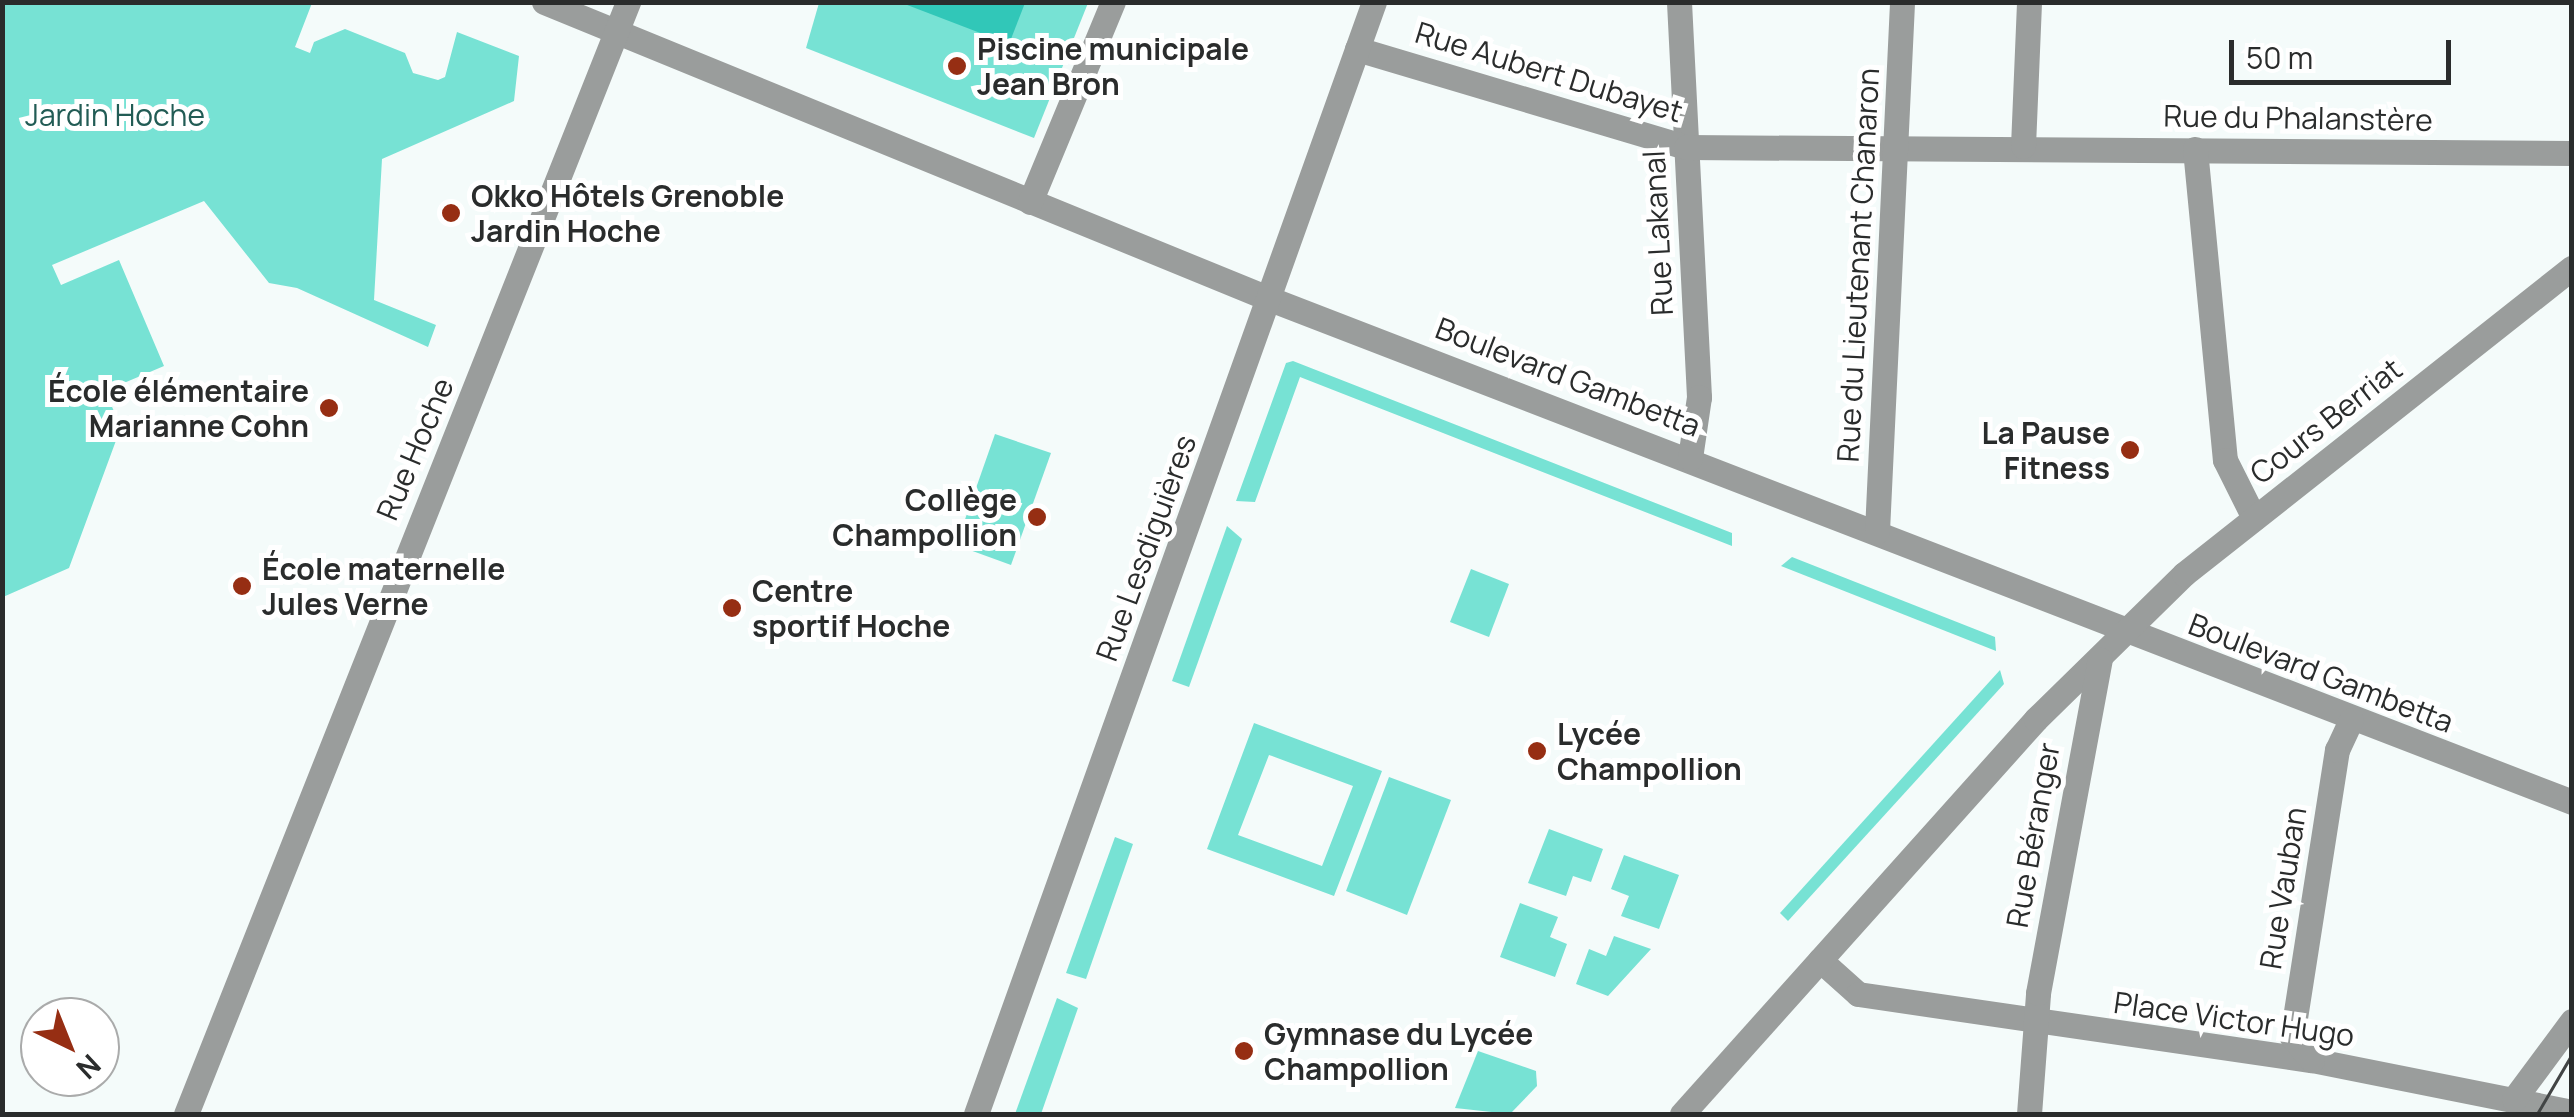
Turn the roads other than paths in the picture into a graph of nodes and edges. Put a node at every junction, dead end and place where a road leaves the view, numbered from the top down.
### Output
1 (544, 2) edge
2 (628, 2) edge
3 (1113, 2) edge
4 (1374, 2) edge
5 (1679, 2) edge
6 (1902, 2) edge
7 (2029, 2) edge
8 (614, 32) junction
9 (1357, 49) junction
10 (2023, 146) junction
11 (1686, 147) junction
12 (2194, 149) junction
13 (1900, 150) junction
14 (2572, 154) edge
15 (1030, 202) junction
16 (2572, 268) edge
17 (1270, 299) junction
18 (1690, 458) junction
19 (2254, 518) junction
20 (1878, 530) junction
21 (2126, 632) junction
22 (2100, 660) junction
23 (2351, 720) junction
24 (2572, 802) edge
25 (1820, 960) junction
26 (2572, 1021) edge
27 (2036, 1022) junction
28 (2312, 1060) junction
29 (2514, 1098) junction
30 (2572, 1112) edge
31 (186, 1114) edge
32 (976, 1114) edge
33 (1682, 1114) edge
34 (2029, 1114) edge

1 - 8 street, Boulevard Gambetta
2 - 8 street, Rue Hoche
3 - 15 street
4 - 9 street, Rue Lesdiguières
5 - 11 street, Rue Lakanal
6 - 13 street, Rue du Lieutenant Chanaron
7 - 10 street
8 - 15 street, Boulevard Gambetta
8 - 31 street, Rue Hoche
9 - 11 street, Rue Aubert Dubayet
9 - 17 street, Rue Lesdiguières
10 - 12 street, Rue du Phalanstère
10 - 13 street, Rue Aubert Dubayet
11 - 13 street, Rue Aubert Dubayet
11 - 18 street, Rue Lakanal
12 - 14 street, Rue du Phalanstère
12 - 19 street
13 - 20 street, Rue du Lieutenant Chanaron
15 - 17 street, Boulevard Gambetta
16 - 19 street, Cours Berriat
17 - 18 street, Boulevard Gambetta
17 - 32 street, Rue Lesdiguières
18 - 20 street, Boulevard Gambetta
19 - 21 street, Cours Berriat
20 - 21 street, Boulevard Gambetta
21 - 22 street, Cours Berriat
21 - 23 street, Boulevard Gambetta
22 - 25 street, Cours Berriat
22 - 27 street, Rue Béranger
23 - 24 street, Boulevard Gambetta
23 - 28 street, Rue Vauban
25 - 27 street, Place Victor Hugo
25 - 33 street, Cours Berriat
26 - 29 street
27 - 28 street, Place Victor Hugo
27 - 34 street
28 - 29 street, Place Victor Hugo
29 - 30 street, Place Victor Hugo

